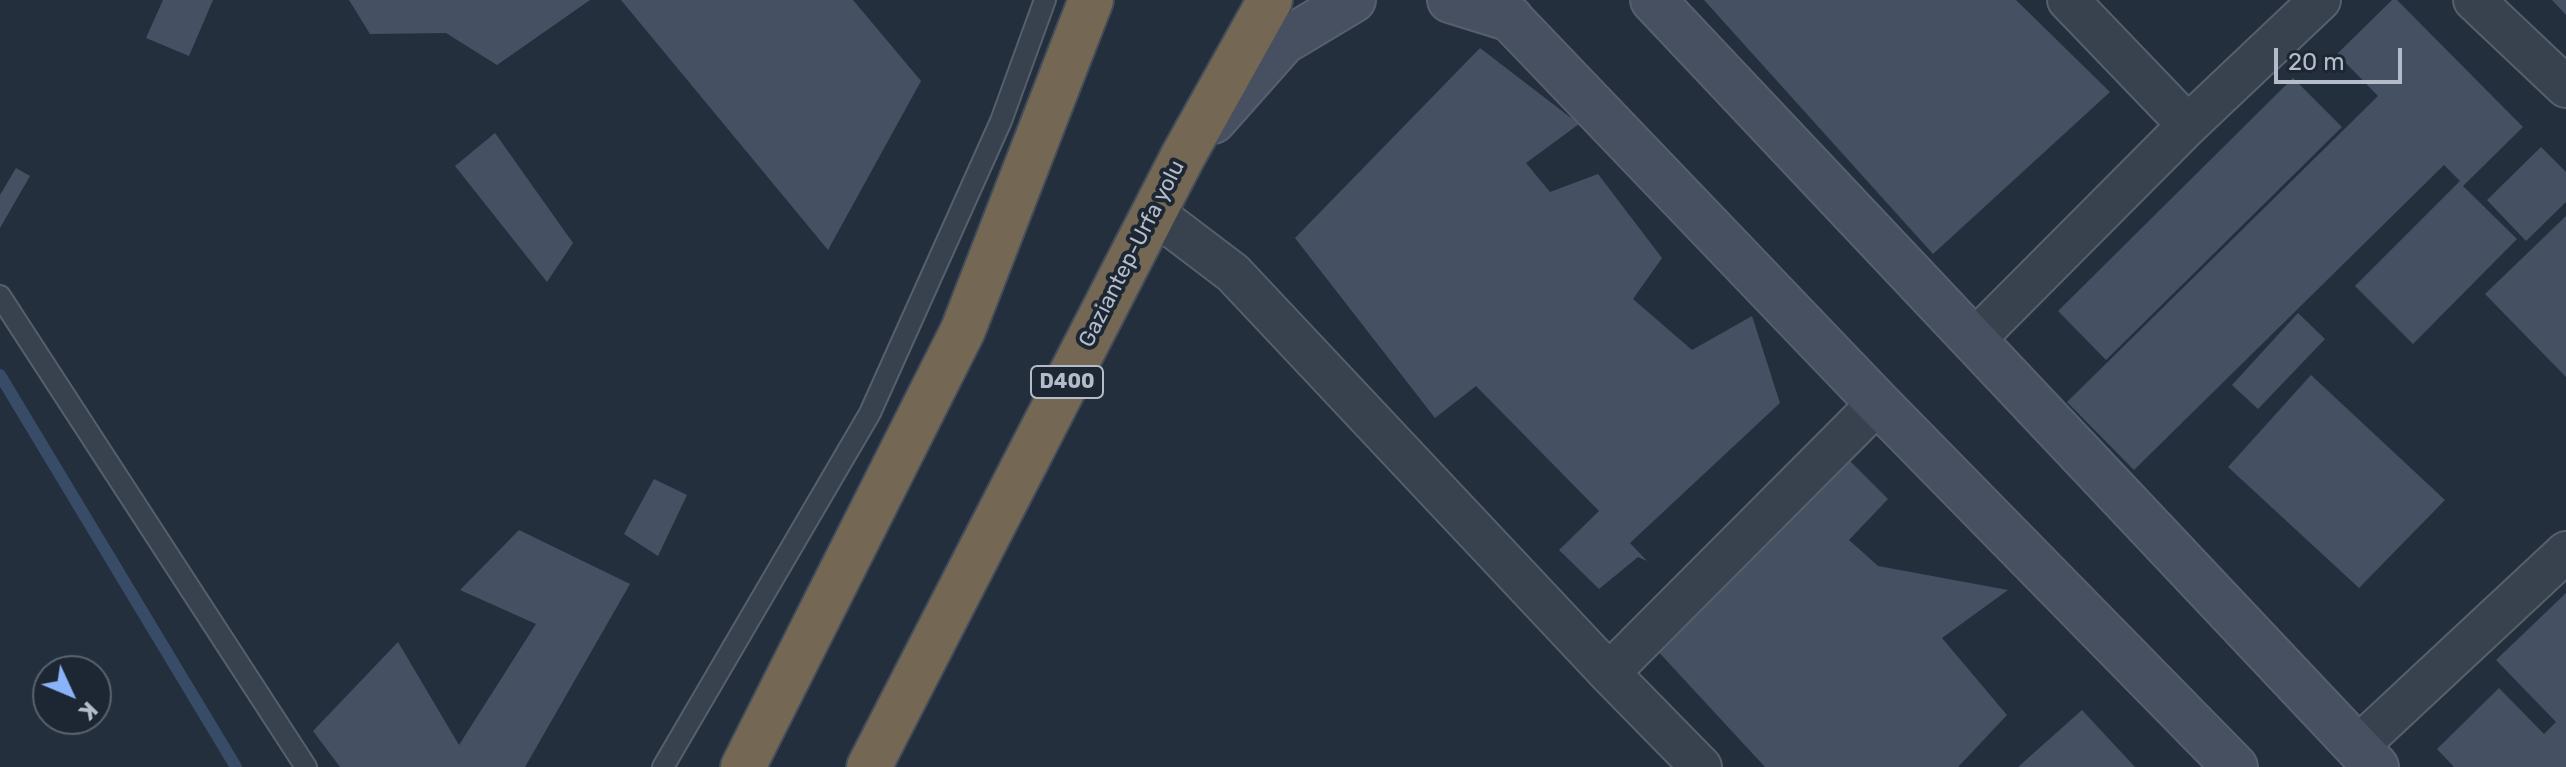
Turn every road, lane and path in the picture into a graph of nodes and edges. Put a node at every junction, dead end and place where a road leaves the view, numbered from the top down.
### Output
1 (1045, 0) edge
2 (1091, 0) edge
3 (1270, 0) edge
4 (1353, 0) edge
5 (1450, 0) edge
6 (1653, 0) edge
7 (2068, 0) edge
8 (2320, 0) edge
9 (2474, 0) edge
10 (1501, 10) edge
11 (2566, 87) edge
12 (2188, 125) junction
13 (1183, 156) junction
14 (1154, 213) junction
15 (0, 296) edge
16 (1975, 339) junction
17 (1878, 403) junction
18 (2566, 552) edge
19 (1609, 673) junction
20 (2366, 757) edge
21 (306, 767) edge
22 (663, 767) edge
23 (743, 767) edge
24 (869, 767) edge
25 (1701, 767) edge
26 (2235, 767) edge

1 - 22 lane
2 - 23 highway
3 - 13 highway, Gaziantep-Urfa yolu / D400
4 - 13 main road
5 - 10 main road
6 - 16 main road
7 - 12 street
8 - 12 street
9 - 11 street
10 - 17 main road
12 - 16 street
13 - 14 highway, Gaziantep-Urfa yolu / D400
14 - 19 street
14 - 24 highway, Gaziantep-Urfa yolu / D400
15 - 21 lane
16 - 20 main road
17 - 19 street
17 - 26 main road
18 - 20 street
19 - 25 street

